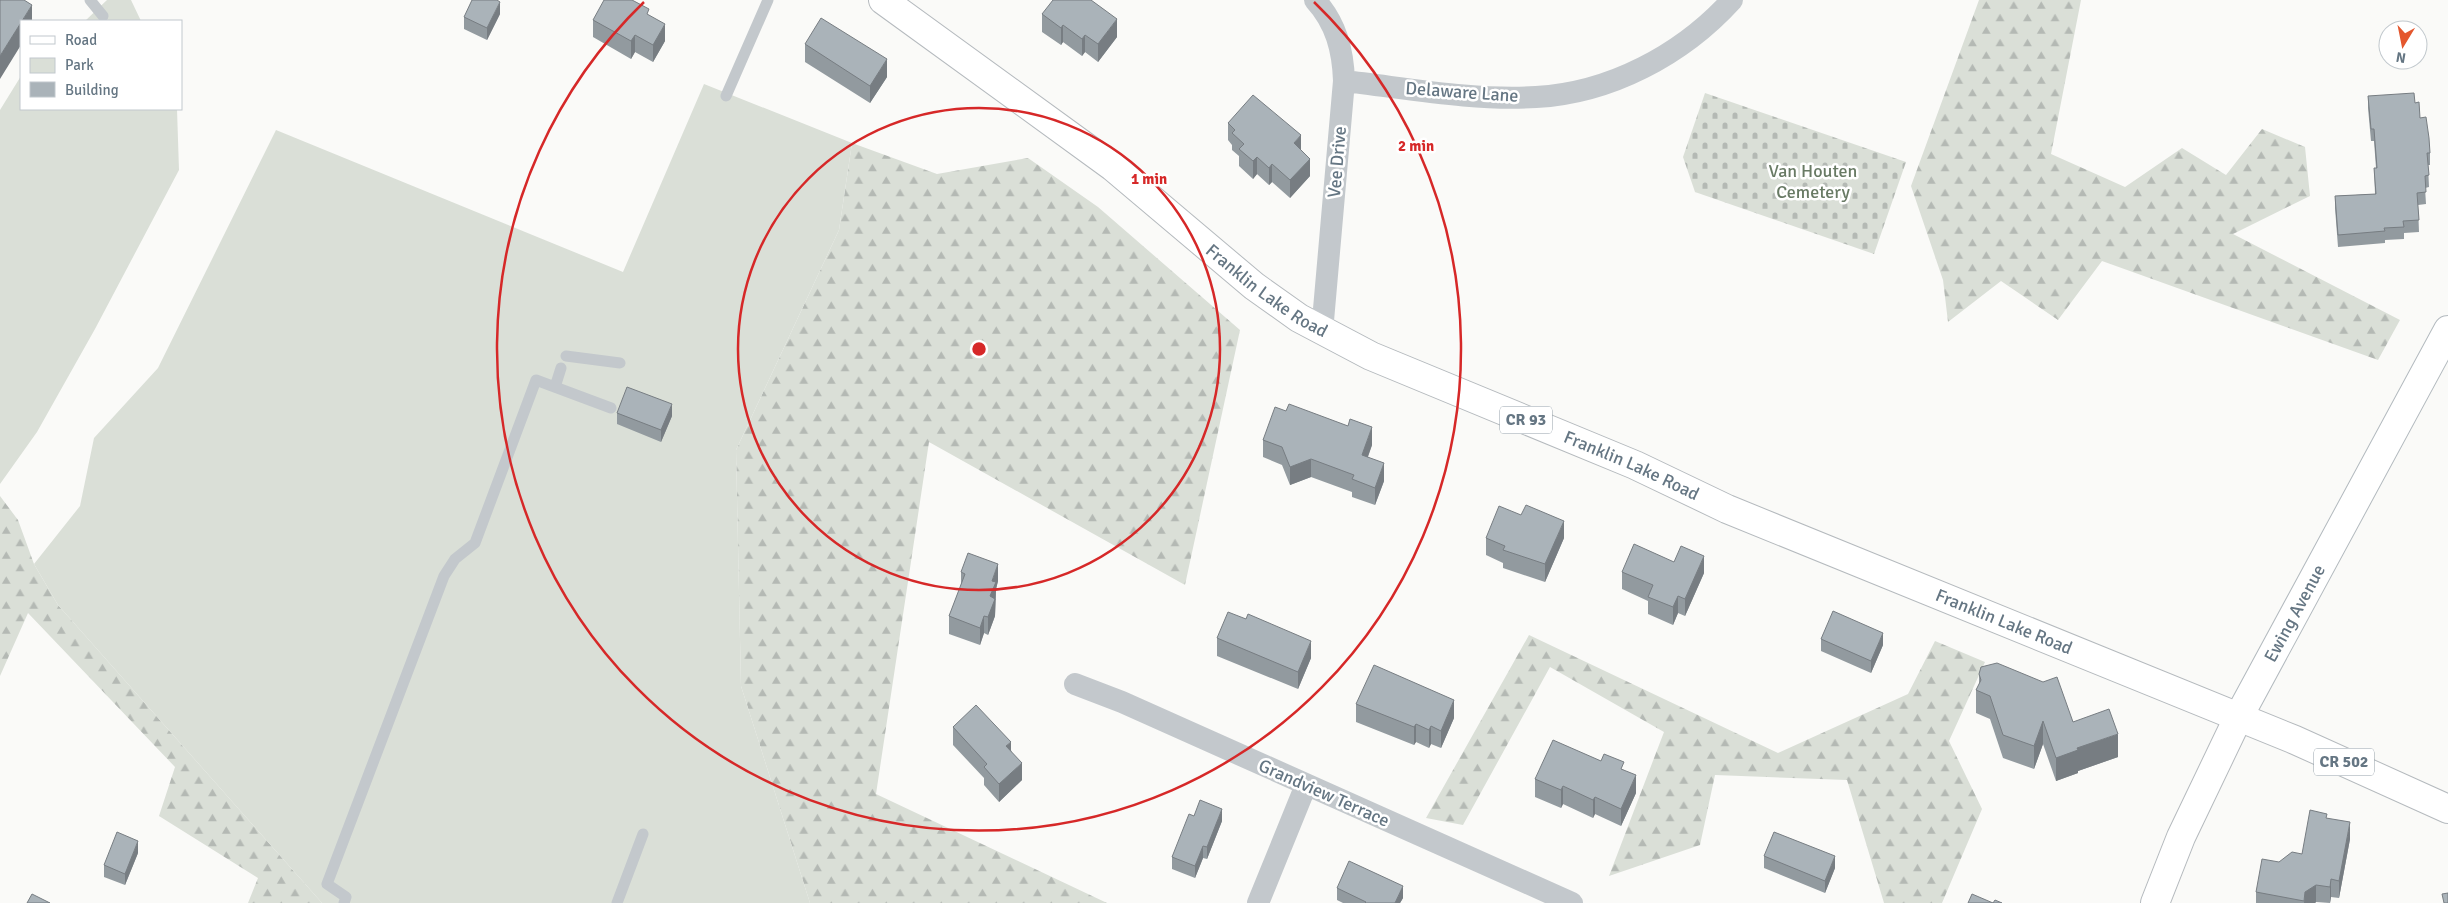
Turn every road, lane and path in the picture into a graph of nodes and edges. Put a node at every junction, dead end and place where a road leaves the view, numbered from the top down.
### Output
1 (90, 0) edge
2 (768, 0) edge
3 (883, 0) edge
4 (1315, 0) edge
5 (1732, 0) edge
6 (103, 16) dead end
7 (1344, 81) junction
8 (726, 96) dead end
9 (2448, 330) edge
10 (1322, 332) junction
11 (566, 356) dead end
12 (620, 363) dead end
13 (561, 368) dead end
14 (555, 387) junction
15 (611, 408) dead end
16 (1075, 684) dead end
17 (2238, 718) junction
18 (1306, 785) junction
19 (2448, 809) edge
20 (643, 834) dead end
21 (344, 903) edge
22 (616, 903) edge
23 (1258, 903) edge
24 (1572, 903) edge
25 (2155, 903) edge

1 - 6 lane
2 - 8 lane
3 - 10 main road, Franklin Lake Road / CR 93
4 - 7 street, Vee Drive
5 - 7 street, Delaware Lane
7 - 10 street, Vee Drive
9 - 17 main road, Ewing Avenue
10 - 17 main road, Franklin Lake Road / CR 93
11 - 12 lane
13 - 14 lane
14 - 15 lane
14 - 21 lane
16 - 18 street, Grandview Terrace
17 - 19 main road, Franklin Lake Road / CR 502
17 - 25 main road, Ewing Avenue
18 - 23 street
18 - 24 street, Grandview Terrace
20 - 22 lane

